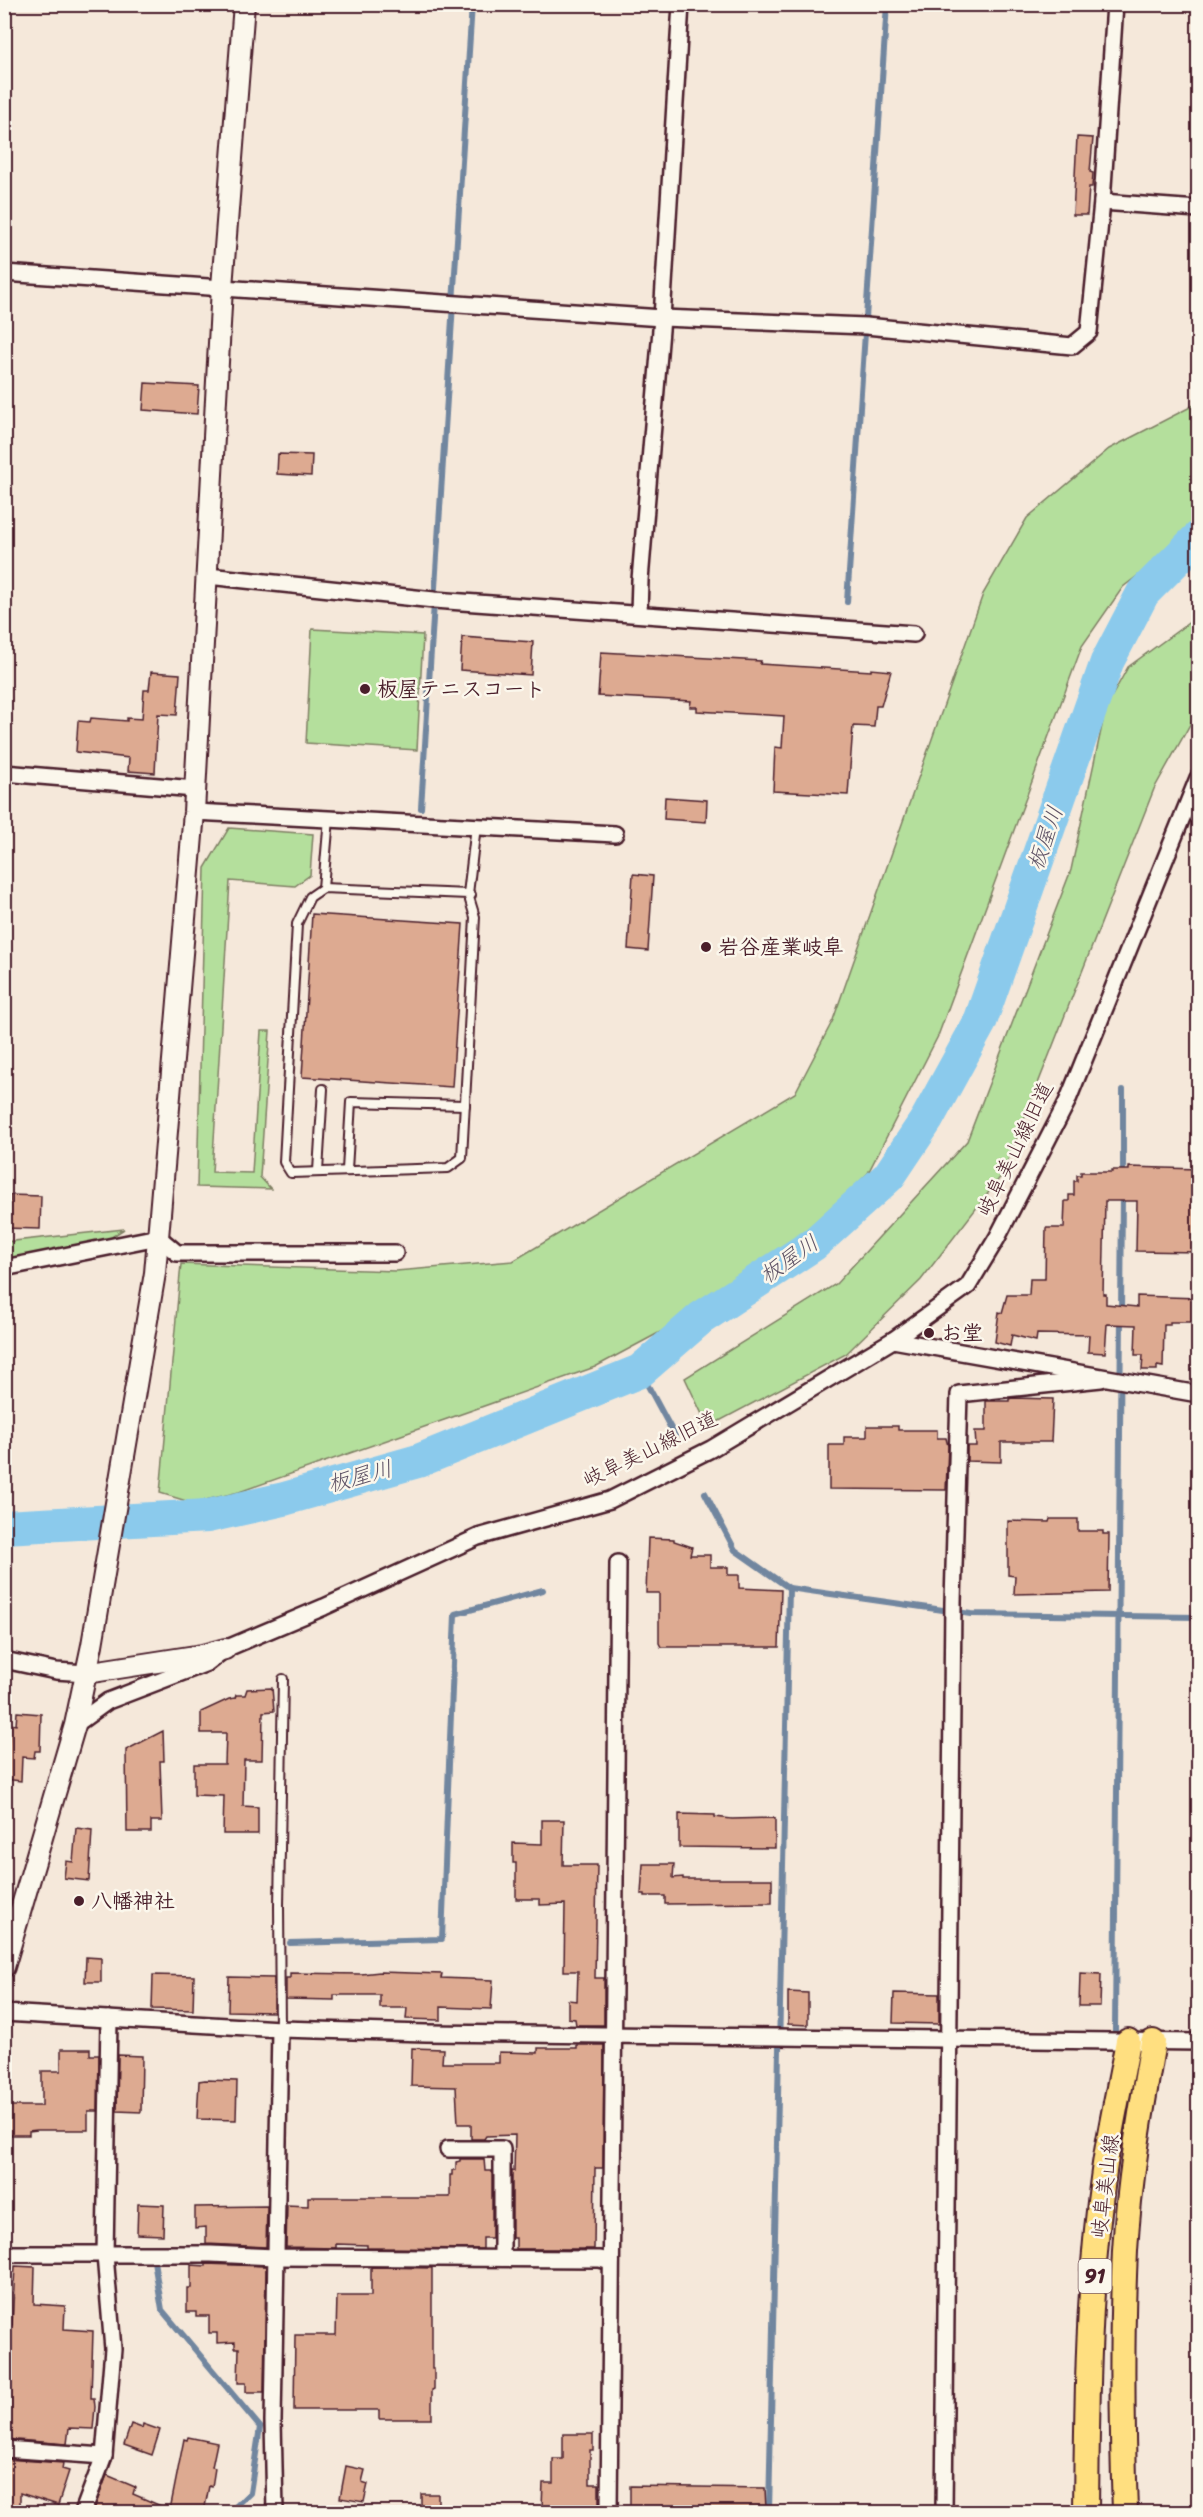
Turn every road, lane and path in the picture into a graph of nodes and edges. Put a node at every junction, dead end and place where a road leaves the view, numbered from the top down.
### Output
1 (244, 4) edge
2 (681, 4) edge
3 (1115, 4) edge
4 (1102, 202) junction
5 (1198, 209) edge
6 (4, 273) edge
7 (222, 287) junction
8 (662, 318) junction
9 (208, 576) junction
10 (639, 614) junction
11 (914, 634) dead end
12 (4, 773) edge
13 (1198, 778) edge
14 (195, 789) junction
15 (194, 812) junction
16 (329, 818) junction
17 (476, 826) junction
18 (615, 834) dead end
19 (323, 888) junction
20 (470, 894) junction
21 (323, 1089) dead end
22 (465, 1105) junction
23 (347, 1170) junction
24 (318, 1171) junction
25 (158, 1237) junction
26 (395, 1253) dead end
27 (4, 1268) edge
28 (893, 1341) junction
29 (1101, 1378) junction
30 (1198, 1394) edge
31 (618, 1563) dead end
32 (225, 1649) junction
33 (4, 1660) edge
34 (86, 1673) junction
35 (283, 1679) dead end
36 (75, 1725) junction
37 (4, 1967) edge
38 (4, 2013) edge
39 (109, 2019) junction
40 (280, 2029) junction
41 (613, 2037) junction
42 (949, 2038) junction
43 (1128, 2042) junction
44 (1152, 2042) junction
45 (1198, 2042) edge
46 (448, 2149) dead end
47 (4, 2254) edge
48 (105, 2255) junction
49 (275, 2257) junction
50 (502, 2258) junction
51 (611, 2262) junction
52 (4, 2449) edge
53 (104, 2456) junction
54 (84, 2512) edge
55 (275, 2512) edge
56 (609, 2512) edge
57 (944, 2512) edge
58 (1086, 2512) edge
59 (1125, 2512) edge

1 - 7 street
2 - 8 street
3 - 4 street
4 - 5 street
4 - 8 street
6 - 7 street
7 - 8 street
7 - 9 street
8 - 10 street
9 - 10 street
9 - 14 street
10 - 11 street
12 - 14 street
13 - 28 street, 岐阜美山線旧道
14 - 15 street
15 - 16 street
15 - 25 street
16 - 17 street
16 - 19 lane
17 - 18 street
17 - 20 lane
19 - 20 lane
19 - 24 lane
20 - 22 lane
21 - 24 lane
22 - 23 lane
22 - 23 lane
23 - 24 lane
25 - 26 street
25 - 27 street
25 - 34 street
28 - 29 street
28 - 32 street, 岐阜美山線旧道
29 - 30 street
29 - 42 street
31 - 41 street
32 - 34 street, 岐阜美山線旧道
32 - 36 street
33 - 34 street
34 - 36 street
35 - 40 lane
36 - 37 street
38 - 39 street
39 - 40 street
39 - 48 street
40 - 41 street
40 - 49 street
41 - 42 street
41 - 51 street
42 - 43 street
42 - 57 street
43 - 44 street
43 - 58 main road, 岐阜美山線 / 91
44 - 45 street
44 - 59 main road, 岐阜美山線 / 91
46 - 50 street
47 - 48 street
48 - 49 street
48 - 53 street
49 - 50 street
49 - 55 street
50 - 51 street
51 - 56 street
52 - 53 street
53 - 54 street

